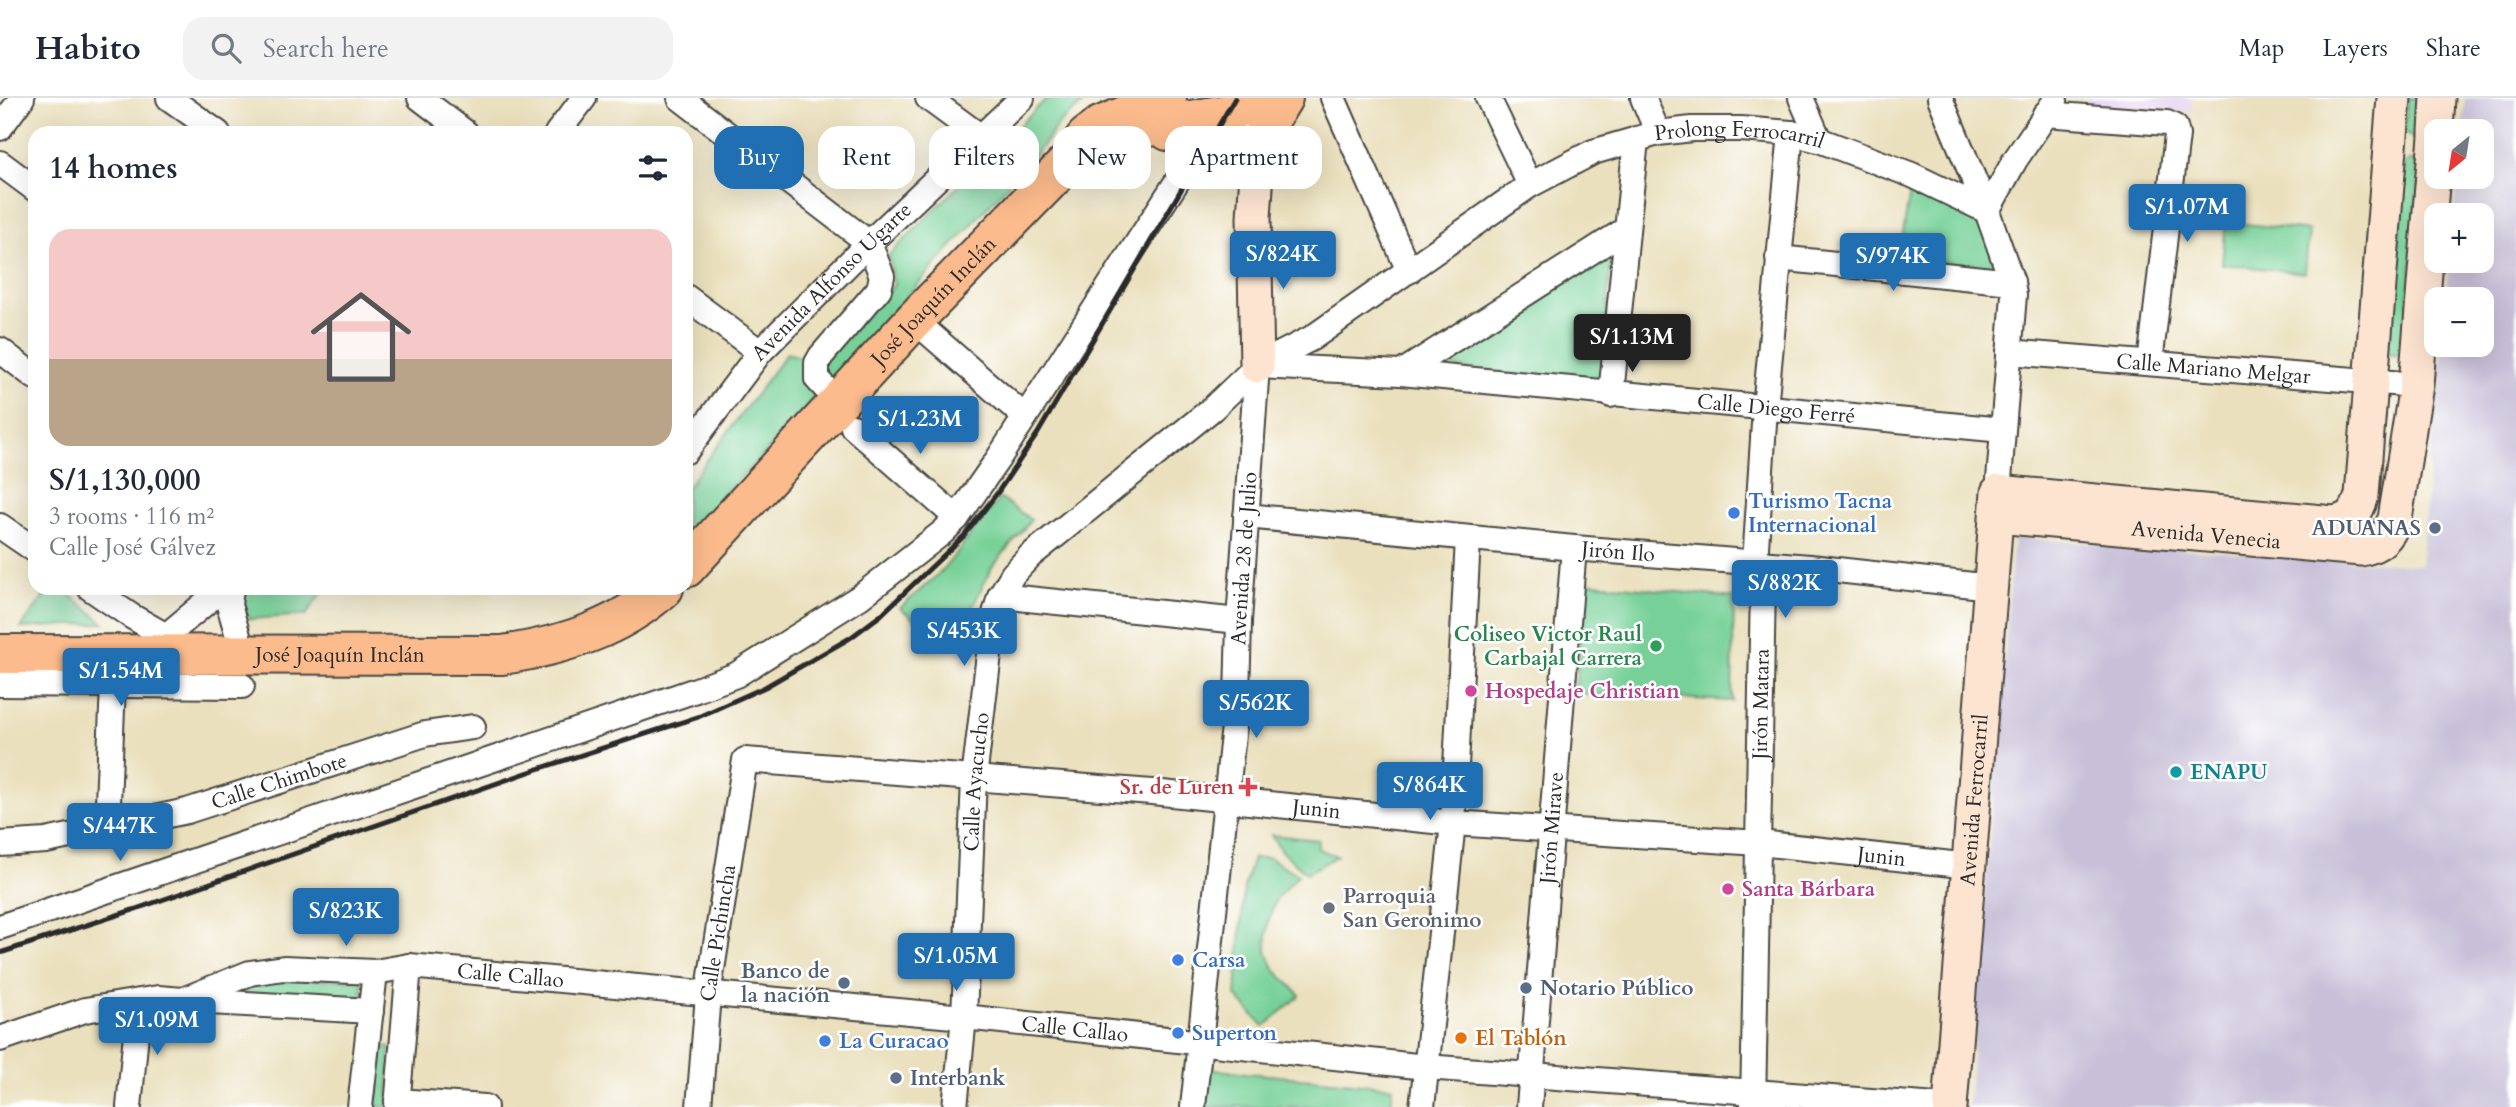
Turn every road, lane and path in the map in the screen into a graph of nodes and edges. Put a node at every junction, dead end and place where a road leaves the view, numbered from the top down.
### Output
1 (22, 98) edge
2 (169, 98) edge
3 (420, 98) edge
4 (584, 98) edge
5 (680, 98) edge
6 (928, 98) edge
7 (1023, 98) edge
8 (1283, 98) edge
9 (1333, 98) edge
10 (1488, 98) edge
11 (1643, 98) edge
12 (1801, 98) edge
13 (1940, 98) edge
14 (2394, 98) edge
15 (2438, 98) edge
16 (2051, 106) edge
17 (1158, 112) edge
18 (2437, 119) edge
19 (1236, 125) edge
20 (208, 126) edge
21 (457, 126) edge
22 (562, 126) edge
23 (966, 126) edge
24 (993, 126) edge
25 (0, 128) edge
26 (1791, 133) junction
27 (1647, 136) junction
28 (1819, 140) junction
29 (2424, 144) edge
30 (2390, 153) junction
31 (0, 163) edge
32 (28, 184) edge
33 (1530, 185) junction
34 (929, 186) edge
35 (2432, 189) edge
36 (1987, 211) junction
37 (1625, 230) junction
38 (869, 243) junction
39 (1778, 258) junction
40 (1409, 271) junction
41 (2012, 282) junction
42 (693, 302) edge
43 (914, 320) junction
44 (0, 350) edge
45 (760, 352) junction
46 (2009, 352) junction
47 (2150, 363) junction
48 (1257, 366) junction
49 (28, 372) edge
50 (1401, 373) junction
51 (2371, 382) junction
52 (2416, 385) junction
53 (1611, 395) junction
54 (1765, 408) junction
55 (846, 415) junction
56 (1025, 417) junction
57 (2003, 430) junction
58 (693, 442) edge
59 (1997, 504) junction
60 (1246, 516) junction
61 (957, 518) junction
62 (0, 526) edge
63 (1468, 538) junction
64 (28, 545) edge
65 (1574, 548) junction
66 (693, 561) edge
67 (1755, 563) junction
68 (1991, 587) junction
69 (100, 595) edge
70 (215, 595) edge
71 (230, 595) edge
72 (656, 595) edge
73 (1000, 596) junction
74 (1239, 621) junction
75 (156, 644) junction
76 (0, 654) edge
77 (242, 670) junction
78 (0, 684) edge
79 (113, 685) junction
80 (473, 727) dead end
81 (745, 760) joint
82 (974, 779) junction
83 (1227, 801) junction
84 (1452, 823) junction
85 (107, 827) junction
86 (1552, 828) junction
87 (1759, 843) junction
88 (0, 844) edge
89 (1970, 866) junction
90 (0, 927) edge
91 (409, 966) junction
92 (375, 972) junction
93 (708, 995) junction
94 (183, 1000) junction
95 (139, 1002) junction
96 (371, 1011) junction
97 (964, 1017) junction
98 (0, 1039) edge
99 (1200, 1041) junction
100 (1426, 1068) junction
101 (1531, 1076) junction
102 (1753, 1100) edge
103 (397, 1104) edge
104 (130, 1107) edge
105 (360, 1107) edge
106 (485, 1107) edge
107 (699, 1107) edge
108 (955, 1107) edge
109 (1193, 1107) edge
110 (1422, 1107) edge
111 (1529, 1107) edge
112 (1950, 1107) edge

1 - 25 street
2 - 20 street
3 - 21 street
4 - 22 street
5 - 38 street
6 - 23 street
7 - 24 street, Avenida Alfonso Ugarte
8 - 19 main road
9 - 40 street
10 - 33 street
11 - 27 street
12 - 28 street
13 - 36 street
14 - 30 street, Avenida Venecia
15 - 18 street, Avenida Venecia
16 - 36 street
16 - 47 street
17 - 19 main road, José Joaquín Inclán
17 - 43 main road, José Joaquín Inclán
19 - 48 street, Avenida 28 de Julio
19 - 56 street
26 - 27 street, Prolong Ferrocarril
26 - 28 street, Prolong Ferrocarril
26 - 39 street, Jirón Matara
27 - 33 street, Prolong Ferrocarril
27 - 37 street
28 - 36 street, Prolong Ferrocarril
29 - 30 street
30 - 51 street, Avenida Venecia
31 - 32 street
33 - 40 street, Prolong Ferrocarril
34 - 38 street, Avenida Alfonso Ugarte
35 - 52 street, Avenida Venecia
36 - 41 street
37 - 50 street
37 - 53 street
38 - 45 street, Avenida Alfonso Ugarte
38 - 55 street
39 - 41 street
39 - 54 street, Jirón Matara
40 - 48 street, Prolong Ferrocarril
41 - 46 street
42 - 45 street
43 - 55 main road, José Joaquín Inclán
43 - 56 street
44 - 49 street
45 - 58 street, Avenida Alfonso Ugarte
46 - 47 street, Calle Mariano Melgar
46 - 57 street
47 - 51 street, Calle Mariano Melgar
48 - 50 street, Calle Diego Ferré
48 - 60 street, Avenida 28 de Julio
48 - 73 street, Calle Ayacucho
50 - 53 street, Calle Diego Ferré
51 - 52 street, Calle Mariano Melgar
51 - 59 street, Avenida Venecia
52 - 59 street, Avenida Venecia
53 - 54 street, Calle Diego Ferré
54 - 57 street, Calle Diego Ferré
54 - 67 street, Jirón Matara
55 - 61 street
55 - 66 main road, José Joaquín Inclán
56 - 61 street
57 - 59 street
59 - 68 street, Avenida Ferrocarril
60 - 63 street, Jirón Ilo
60 - 74 street, Avenida 28 de Julio
61 - 90 street
62 - 64 street
63 - 65 street, Jirón Ilo
63 - 84 street
65 - 67 street, Jirón Ilo
65 - 86 street, Jirón Mirave
67 - 68 street, Jirón Ilo
67 - 87 street, Jirón Matara
68 - 89 street, Avenida Ferrocarril
69 - 75 street
70 - 75 street
71 - 77 street
72 - 77 main road, José Joaquín Inclán
73 - 74 street
73 - 82 street, Calle Ayacucho
74 - 83 street, Avenida 28 de Julio
75 - 76 main road, José Joaquín Inclán
75 - 77 main road, José Joaquín Inclán
77 - 79 street
78 - 79 street
79 - 85 street
80 - 85 street, Calle Chimbote
81 - 82 street, Junin
81 - 93 street, Calle Pichincha
82 - 83 street, Junin
82 - 97 street, Calle Ayacucho
83 - 84 street, Junin
83 - 99 street, Avenida 28 de Julio
84 - 86 street, Junin
84 - 100 street
85 - 88 street, Calle Chimbote
86 - 87 street, Junin
86 - 101 street, Jirón Mirave
87 - 89 street, Junin
87 - 102 street, Jirón Matara
89 - 112 street, Avenida Ferrocarril
91 - 92 street, Calle Callao
91 - 93 street, Calle Callao
91 - 103 street
92 - 94 street, Calle Callao
92 - 96 street
93 - 97 street, Calle Callao
93 - 107 street, Calle Pichincha
94 - 95 street, Calle Callao
94 - 96 street
95 - 98 street, Calle Callao
95 - 104 street
96 - 105 street
97 - 99 street, Calle Callao
97 - 108 street, Calle Ayacucho
99 - 100 street, Calle Callao
99 - 109 street, Avenida 28 de Julio
100 - 101 street, Calle Callao
100 - 110 street
101 - 102 street, Calle Callao
101 - 111 street, Jirón Mirave
102 - 112 street, Calle Callao
103 - 106 street

